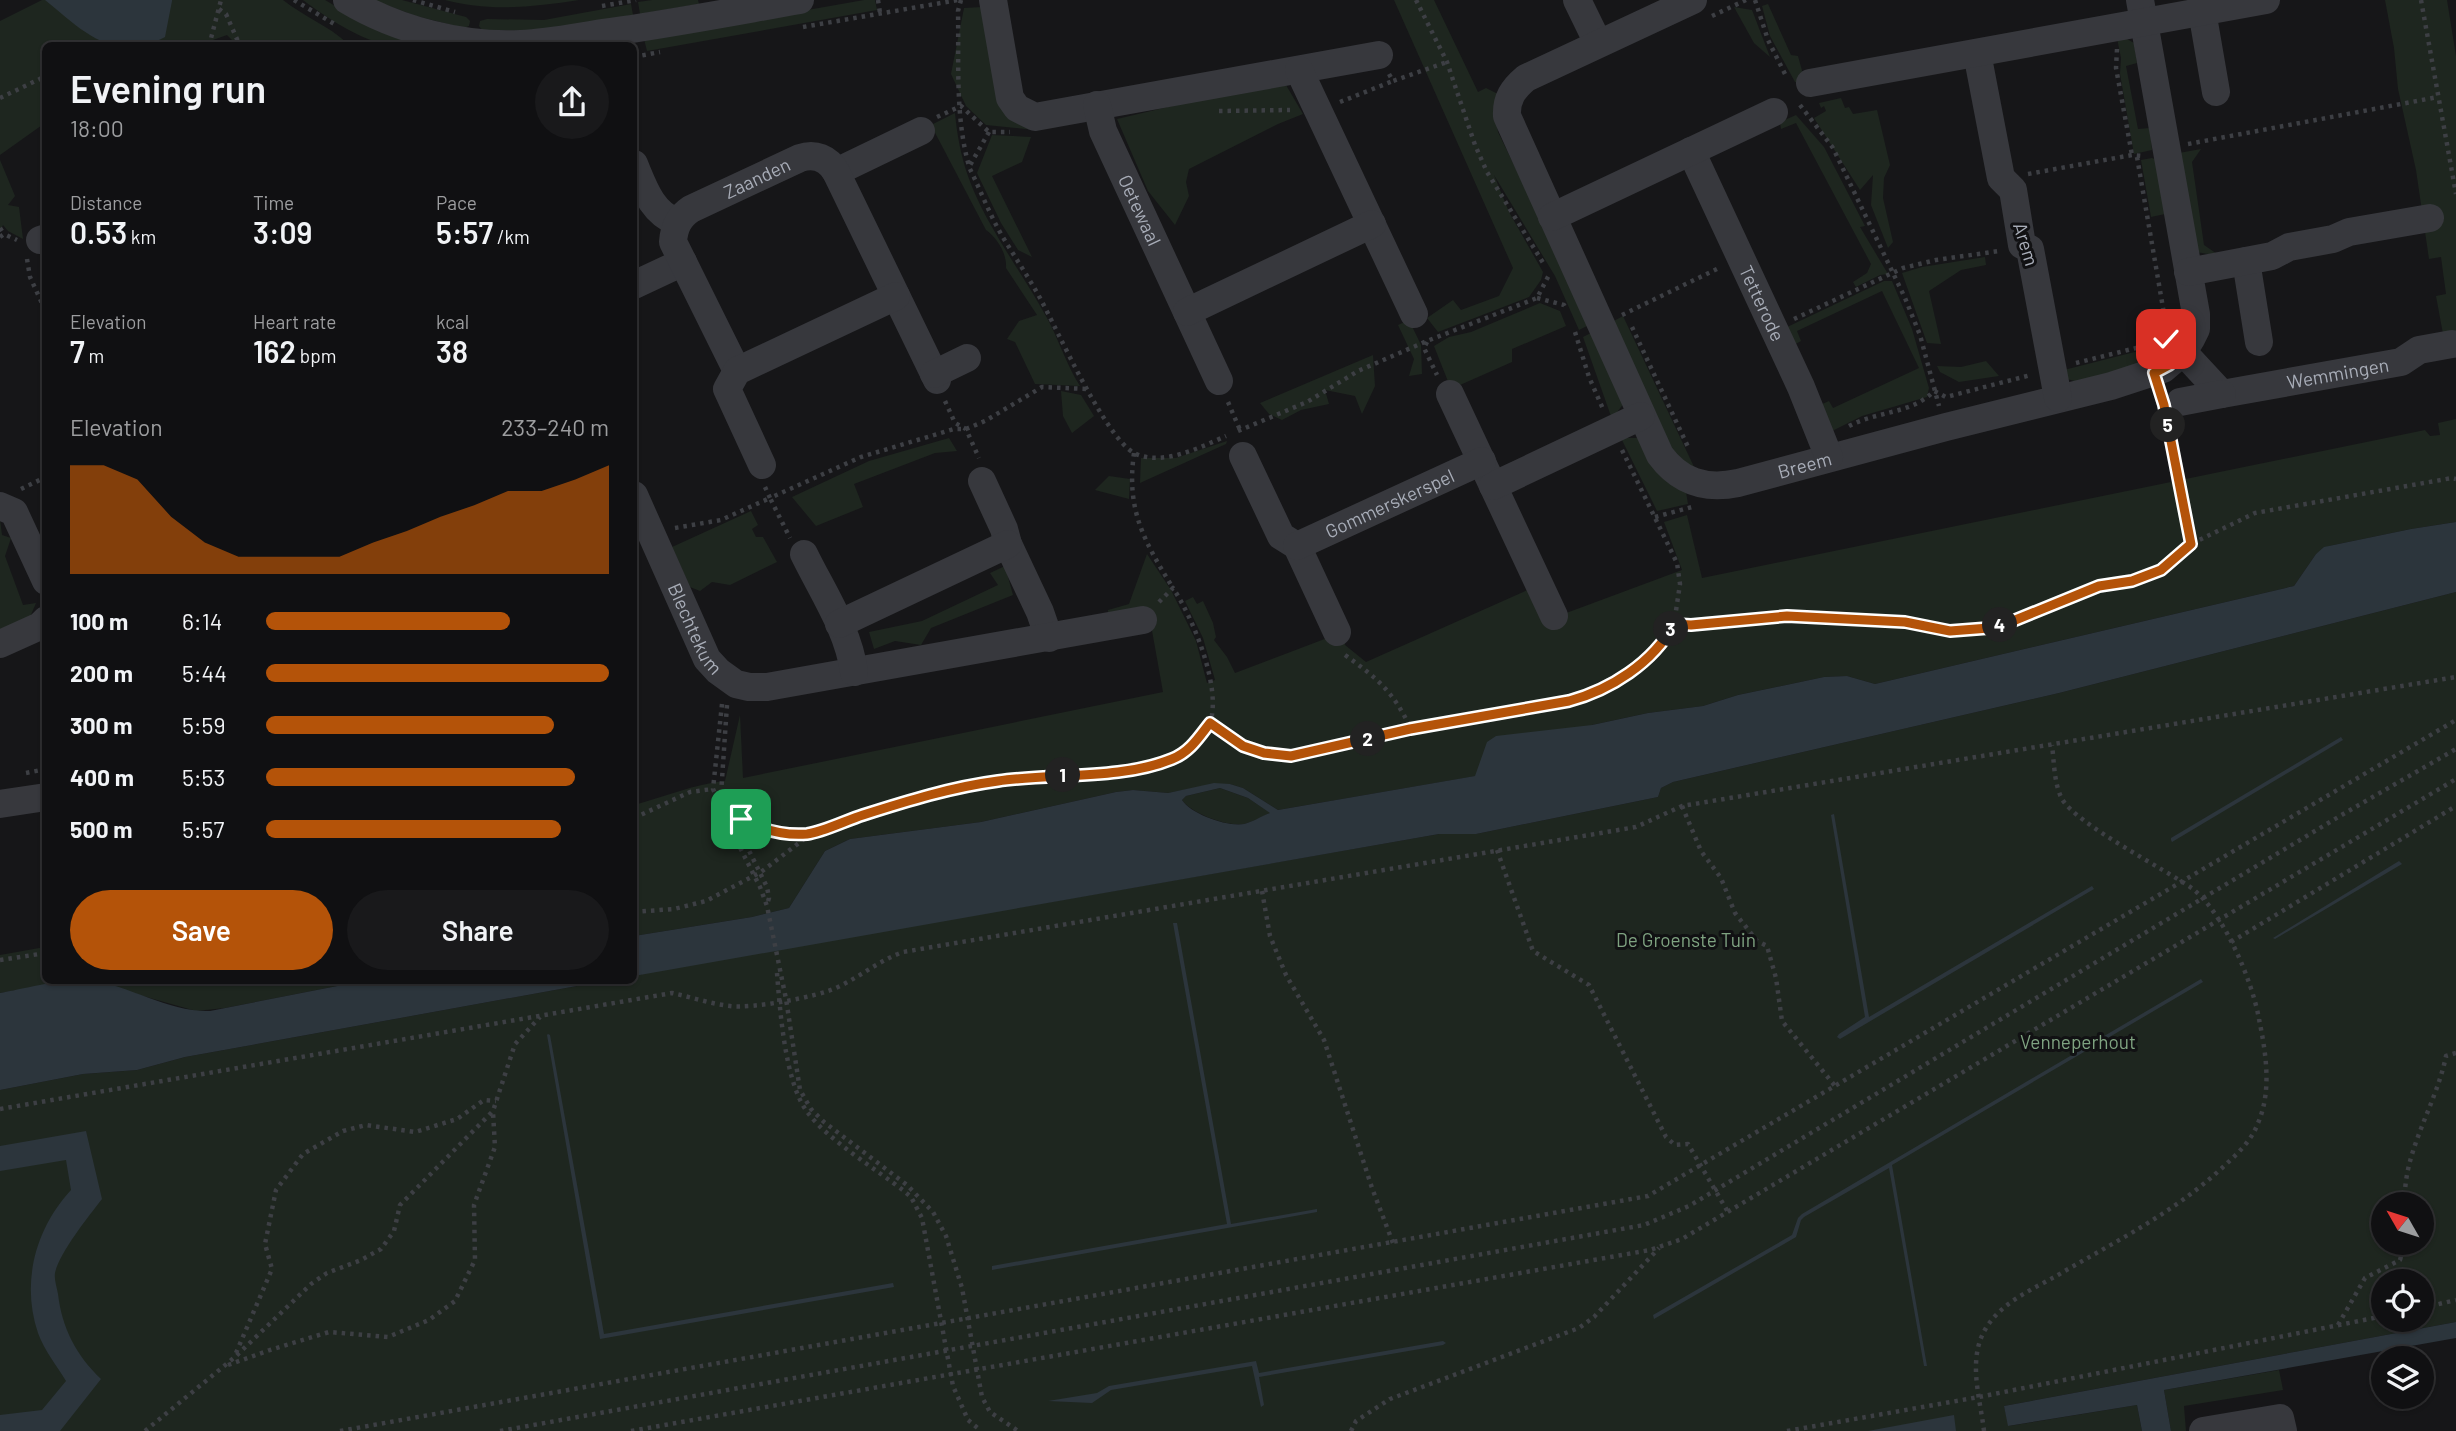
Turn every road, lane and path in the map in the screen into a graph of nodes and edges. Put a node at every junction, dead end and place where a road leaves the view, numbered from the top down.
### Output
1 (221, 0) edge
2 (348, 0) edge
3 (413, 0) edge
4 (636, 0) edge
5 (800, 0) edge
6 (878, 0) edge
7 (961, 0) edge
8 (993, 0) edge
9 (1416, 0) edge
10 (1577, 0) edge
11 (1693, 0) edge
12 (1755, 0) edge
13 (2266, 0) edge
14 (2421, 0) edge
15 (596, 7) dead end
16 (219, 9) junction
17 (2142, 11) edge
18 (2202, 11) junction
19 (880, 13) dead end
20 (464, 14) dead end
21 (2116, 41) dead end
22 (210, 42) edge
23 (238, 42) edge
24 (469, 42) edge
25 (542, 42) edge
26 (1598, 43) junction
27 (1977, 53) junction
28 (1379, 55) joint
29 (1447, 62) junction
30 (1299, 70) junction
31 (42, 78) edge
32 (1393, 81) junction
33 (2216, 92) dead end
34 (1792, 95) junction
35 (2438, 97) junction
36 (0, 98) edge
37 (1097, 105) junction
38 (1330, 106) dead end
39 (921, 131) dead end
40 (2166, 148) junction
41 (1691, 151) junction
42 (2134, 156) junction
43 (969, 167) dead end
44 (637, 170) edge
45 (836, 172) junction
46 (2001, 178) junction
47 (2456, 194) edge
48 (1552, 217) junction
49 (2430, 218) dead end
50 (677, 222) junction
51 (1372, 224) junction
52 (0, 228) edge
53 (2, 236) edge
54 (37, 241) edge
55 (2030, 249) junction
56 (1740, 257) junction
57 (2246, 261) junction
58 (683, 262) junction
59 (2188, 272) junction
60 (1892, 273) junction
61 (637, 284) edge
62 (1555, 284) dead end
63 (1559, 294) dead end
64 (896, 296) junction
65 (1537, 298) dead end
66 (42, 303) edge
67 (1564, 304) junction
68 (1187, 312) junction
69 (1625, 313) junction
70 (1414, 314) joint
71 (1568, 315) dead end
72 (1572, 326) dead end
73 (1774, 328) junction
74 (1588, 331) junction
75 (2259, 342) dead end
76 (2452, 344) dead end
77 (2175, 346) junction
78 (967, 358) dead end
79 (2071, 364) dead end
80 (737, 370) junction
81 (2035, 374) dead end
82 (935, 377) junction
83 (1219, 381) dead end
84 (1087, 389) dead end
85 (1934, 391) junction
86 (1450, 394) joint
87 (2221, 394) junction
88 (2058, 398) junction
89 (2173, 410) joint
90 (1641, 416) junction
91 (1608, 421) dead end
92 (1946, 427) junction
93 (966, 429) junction
94 (1841, 430) dead end
95 (1617, 440) dead end
96 (1134, 453) dead end
97 (1243, 456) dead end
98 (1829, 457) junction
99 (762, 465) dead end
100 (1488, 473) junction
101 (2455, 478) edge
102 (982, 481) joint
103 (1705, 485) junction
104 (770, 498) junction
105 (637, 502) edge
106 (0, 506) edge
107 (650, 530) junction
108 (1008, 544) junction
109 (2191, 544) junction
110 (1297, 547) junction
111 (804, 554) joint
112 (42, 572) edge
113 (1173, 588) junction
114 (1555, 616) dead end
115 (1143, 620) joint
116 (42, 624) edge
117 (839, 624) junction
118 (1674, 624) junction
119 (1337, 632) joint
120 (1049, 638) junction
121 (0, 644) edge
122 (854, 672) junction
123 (2456, 677) edge
124 (732, 682) junction
125 (2456, 720) edge
126 (1210, 723) junction
127 (1410, 729) junction
128 (2052, 745) junction
129 (2456, 749) edge
130 (2456, 779) edge
131 (713, 789) junction
132 (42, 798) edge
133 (0, 804) edge
134 (1682, 806) junction
135 (2456, 806) edge
136 (721, 810) junction
137 (729, 813) junction
138 (637, 817) edge
139 (812, 833) junction
140 (1497, 850) junction
141 (761, 872) junction
142 (755, 875) junction
143 (2182, 881) junction
144 (1262, 891) junction
145 (2203, 898) junction
146 (767, 906) junction
147 (637, 912) edge
148 (2217, 920) junction
149 (2231, 942) junction
150 (42, 954) edge
151 (776, 958) junction
152 (0, 960) edge
153 (786, 999) junction
154 (779, 1001) junction
155 (540, 1016) junction
156 (2456, 1054) edge
157 (1835, 1086) junction
158 (496, 1101) junction
159 (0, 1109) edge
160 (493, 1111) junction
161 (1701, 1166) junction
162 (1715, 1191) junction
163 (2405, 1192) edge
164 (1728, 1212) junction
165 (1393, 1243) junction
166 (1661, 1245) junction
167 (2401, 1255) edge
168 (2456, 1300) edge
169 (2434, 1305) edge
170 (968, 1318) junction
171 (2371, 1319) edge
172 (942, 1323) junction
173 (2337, 1326) junction
174 (972, 1344) junction
175 (946, 1349) junction
176 (235, 1357) junction
177 (222, 1367) junction
178 (976, 1369) junction
179 (951, 1373) junction
180 (1979, 1397) junction
181 (145, 1431) edge
182 (340, 1431) edge
183 (499, 1431) edge
184 (631, 1431) edge
185 (981, 1431) edge
186 (1018, 1431) edge
187 (1351, 1431) edge
188 (1787, 1431) edge
189 (1984, 1431) edge
190 (2203, 1431) edge
191 (2283, 1431) edge

1 - 16 path
2 - 24 street
3 - 20 path
4 - 15 path
5 - 25 street
6 - 19 path
7 - 43 path
8 - 37 street
9 - 29 path
10 - 26 street
11 - 26 street, Breem
12 - 34 path
13 - 18 street
14 - 35 path
16 - 22 path
16 - 23 path
17 - 18 street
17 - 27 street
17 - 40 street
18 - 33 street
21 - 42 path
26 - 48 street, Breem
27 - 34 street
27 - 46 street, Arem
28 - 30 street
28 - 32 path
29 - 32 path
29 - 62 path
30 - 37 street
30 - 51 street
31 - 36 path
32 - 38 path
34 - 41 street
34 - 60 path
35 - 40 path
35 - 47 path
37 - 68 street, Oetewaal
39 - 45 street
40 - 42 path
40 - 59 street
41 - 48 street
41 - 56 street, Tetterode
42 - 46 path
42 - 77 path
44 - 50 street
45 - 50 street, Zaanden
45 - 64 street
46 - 55 street, Arem
48 - 74 street, Breem
49 - 57 street
50 - 58 street
51 - 68 street
51 - 70 street
52 - 53 path
53 - 54 path
54 - 66 path
55 - 60 path
55 - 88 street, Arem
56 - 69 path
56 - 73 street, Tetterode
57 - 59 street
57 - 75 street
58 - 61 street
58 - 80 street
59 - 77 street
60 - 73 path
60 - 85 path
63 - 67 path
64 - 80 street
64 - 82 street
65 - 67 path
67 - 71 path
68 - 83 street, Oetewaal
69 - 74 path
69 - 103 path
70 - 86 path
72 - 74 path
73 - 98 street, Tetterode
74 - 90 street, Breem
74 - 91 path
76 - 87 street, Wemmingen
77 - 79 path
77 - 87 street
77 - 88 street, Breem
78 - 82 street
80 - 99 street
81 - 85 path
82 - 93 path
84 - 93 path
85 - 92 path
85 - 94 path
86 - 100 street
87 - 89 street, Wemmingen
88 - 92 street, Breem
89 - 109 path
90 - 100 street, Gommerskerspel
90 - 103 street, Breem
92 - 98 street, Breem
93 - 102 path
93 - 104 path
95 - 118 path
96 - 113 path
97 - 110 street
98 - 103 street, Breem
100 - 110 street, Gommerskerspel
100 - 114 street
101 - 109 path
102 - 108 street
104 - 107 path
104 - 111 path
105 - 107 street, Blechtekum
106 - 112 street
107 - 124 street, Blechtekum
108 - 117 street
108 - 120 street
109 - 118 path
110 - 119 street
111 - 117 street
113 - 115 path
113 - 126 path
115 - 120 street, Blechtekum
116 - 121 street
117 - 122 street
118 - 127 path
119 - 127 path
120 - 122 street, Blechtekum
122 - 124 street, Blechtekum
123 - 128 path
124 - 131 path
124 - 137 path
125 - 143 path
126 - 127 path
126 - 139 path
128 - 134 path
128 - 143 path
129 - 145 path
130 - 148 path
131 - 136 path
131 - 138 path
132 - 133 street
134 - 140 path
134 - 157 path
135 - 149 path
136 - 137 path
136 - 142 path
137 - 139 path
137 - 141 path
139 - 141 path
140 - 144 path
140 - 161 path
141 - 142 path
141 - 146 path
142 - 146 path
142 - 147 path
143 - 145 path
143 - 157 path
144 - 153 path
144 - 165 path
145 - 148 path
145 - 162 path
146 - 151 path
148 - 149 path
148 - 164 path
149 - 180 path
150 - 152 path
151 - 153 path
151 - 154 path
153 - 154 path
153 - 170 path
154 - 155 path
154 - 172 path
155 - 158 path
155 - 159 path
156 - 163 path
157 - 161 path
158 - 160 path
158 - 176 path
160 - 176 path
160 - 177 path
161 - 162 path
161 - 165 path
162 - 164 path
162 - 174 path
164 - 166 path
165 - 170 path
166 - 178 path
166 - 187 path
167 - 173 path
168 - 169 path
170 - 172 path
170 - 174 path
171 - 173 path
172 - 175 path
172 - 182 path
173 - 180 path
174 - 175 path
174 - 178 path
175 - 179 path
175 - 183 path
176 - 177 path
177 - 181 path
178 - 179 path
178 - 186 path
179 - 184 path
179 - 185 path
180 - 188 path
180 - 189 path
190 - 191 street

